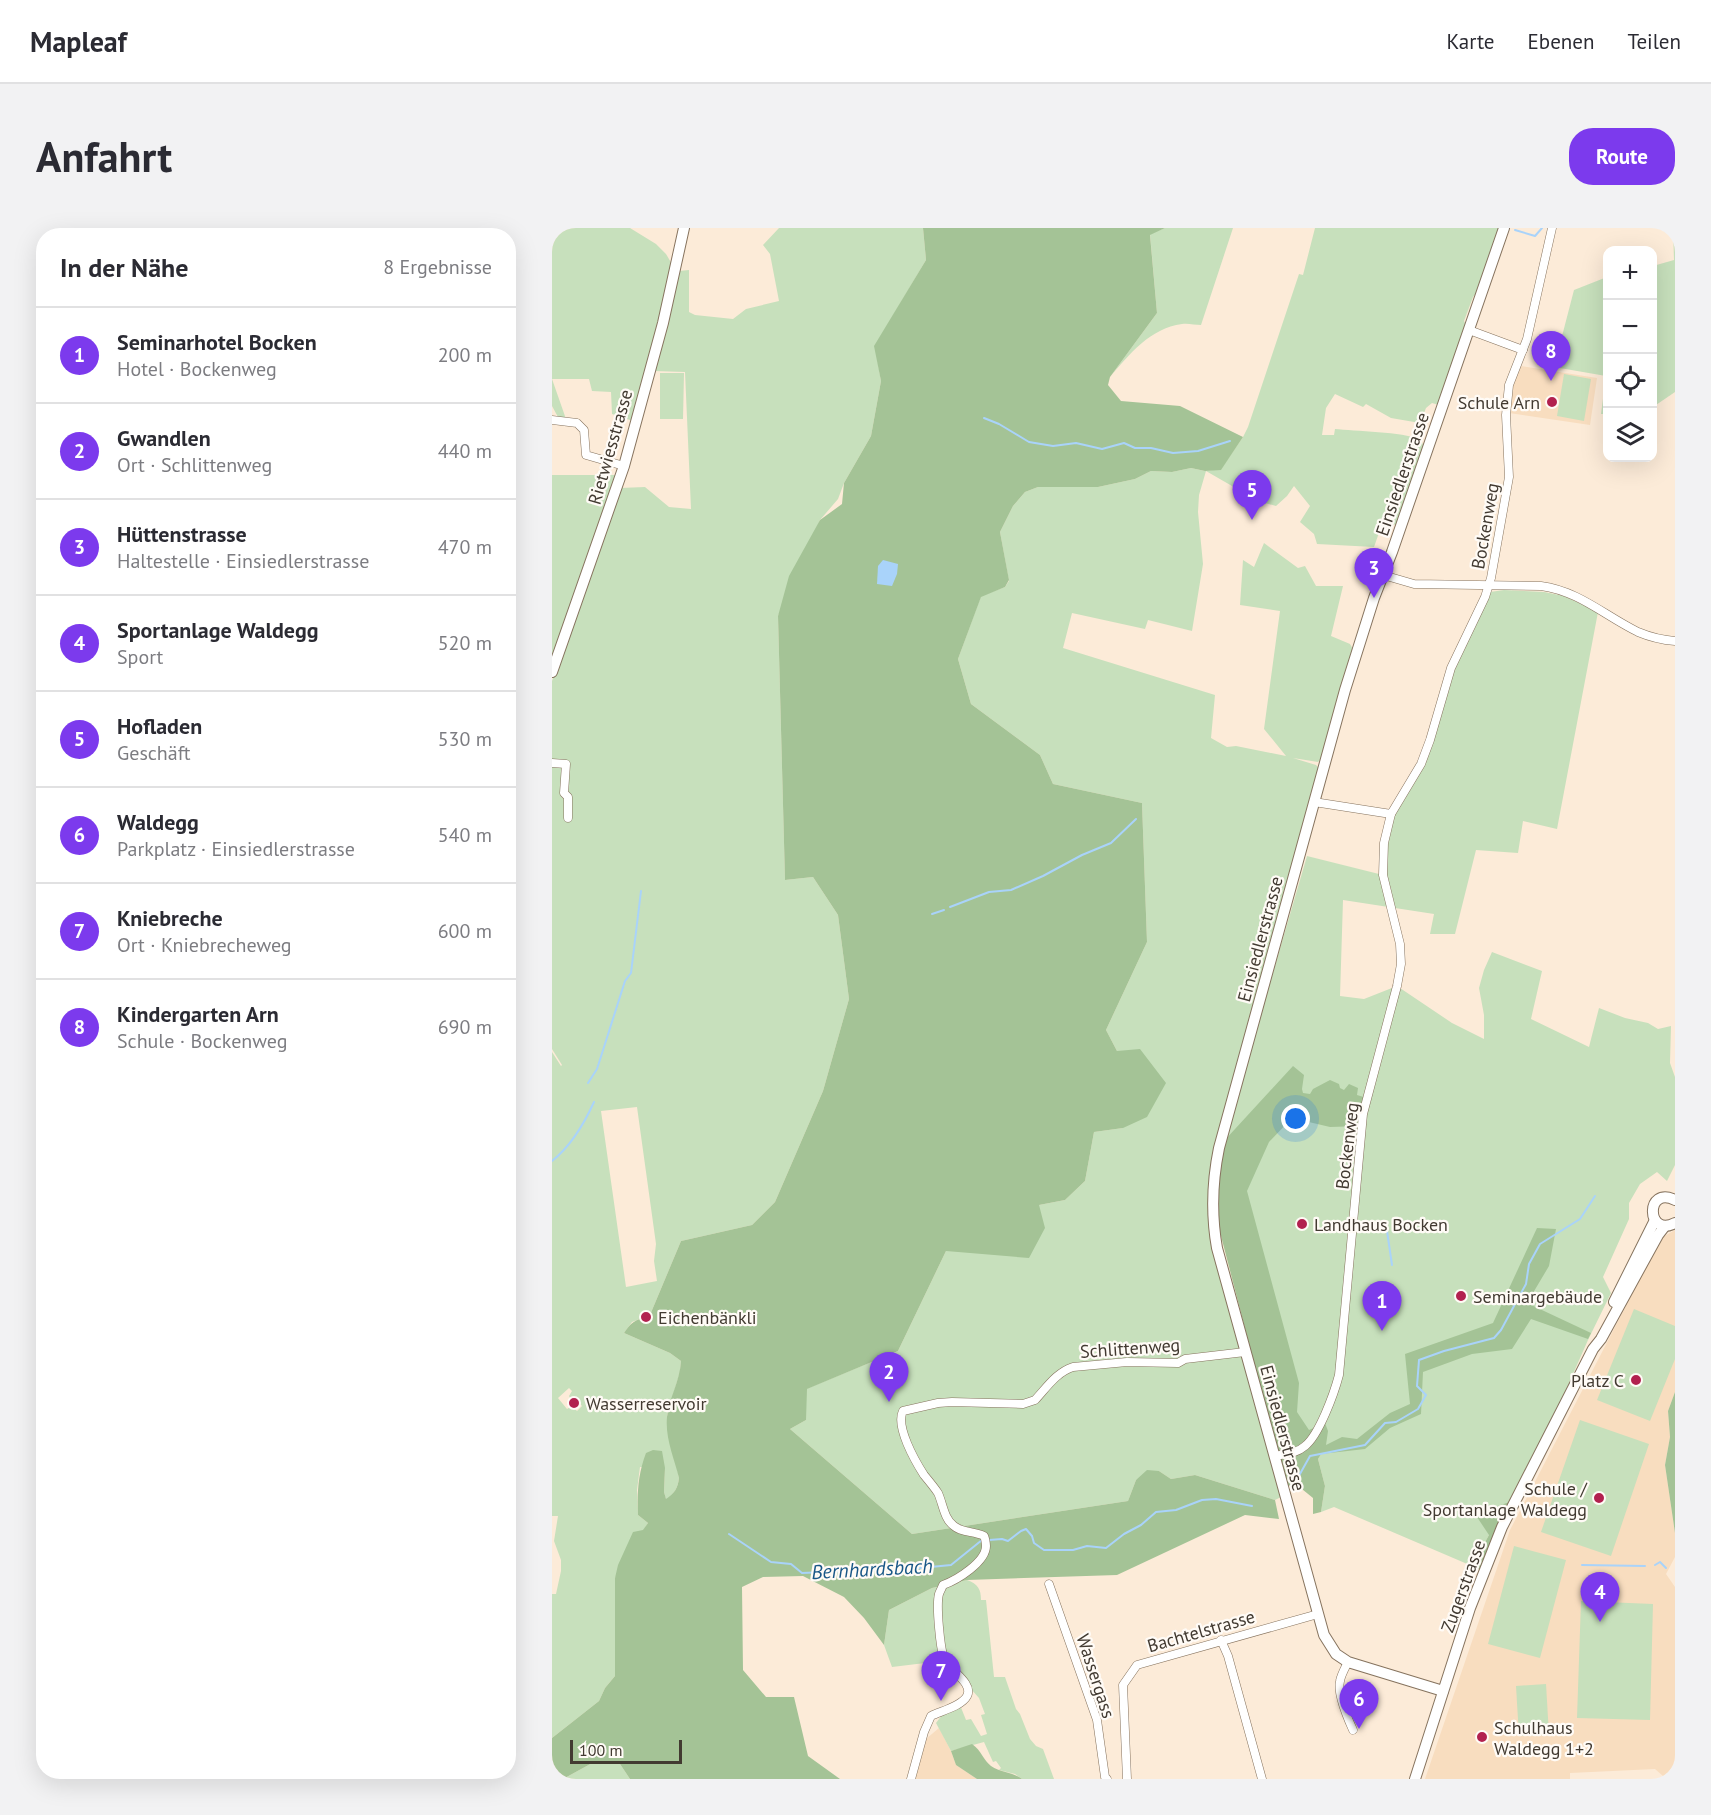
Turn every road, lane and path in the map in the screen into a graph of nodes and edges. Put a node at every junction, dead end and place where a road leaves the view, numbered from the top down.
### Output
1 (684, 228) edge
2 (1504, 228) edge
3 (1552, 228) edge
4 (1469, 330) junction
5 (1523, 350) junction
6 (552, 420) edge
7 (624, 466) junction
8 (1383, 575) junction
9 (1489, 586) junction
10 (1675, 641) edge
11 (552, 672) edge
12 (552, 763) edge
13 (1314, 802) junction
14 (1391, 814) junction
15 (568, 818) dead end
16 (1673, 1196) edge
17 (1655, 1220) junction
18 (1670, 1225) edge
19 (1593, 1349) junction
20 (1245, 1352) junction
21 (1274, 1456) junction
22 (1049, 1584) dead end
23 (1318, 1614) junction
24 (1221, 1640) junction
25 (1348, 1662) junction
26 (1443, 1691) junction
27 (1353, 1730) dead end
28 (911, 1779) edge
29 (1107, 1779) edge
30 (1127, 1779) edge
31 (1262, 1779) edge
32 (1416, 1779) edge

1 - 7 street, Rietwiesstrasse
2 - 4 street, Einsiedlerstrasse
3 - 5 street, Bockenweg
4 - 5 street
4 - 8 street, Einsiedlerstrasse
5 - 9 street, Bockenweg
6 - 7 street
7 - 11 street, Rietwiesstrasse
8 - 9 street
8 - 13 street, Einsiedlerstrasse
9 - 10 street
9 - 14 street, Bockenweg
12 - 15 street
13 - 14 street
13 - 20 street, Einsiedlerstrasse
14 - 21 street, Bockenweg
16 - 17 street, Zugerstrasse
17 - 18 street, Zugerstrasse
17 - 19 street, Zugerstrasse
18 - 19 street, Zugerstrasse
19 - 26 street, Zugerstrasse
20 - 21 street, Einsiedlerstrasse
20 - 28 street, Schlittenweg
21 - 23 street, Einsiedlerstrasse
22 - 29 street, Wassergass
23 - 24 street, Bachtelstrasse
23 - 25 street, Einsiedlerstrasse
24 - 30 street, Bachtelstrasse
24 - 31 street
25 - 26 street, Einsiedlerstrasse
25 - 27 street
26 - 32 street, Zugerstrasse

